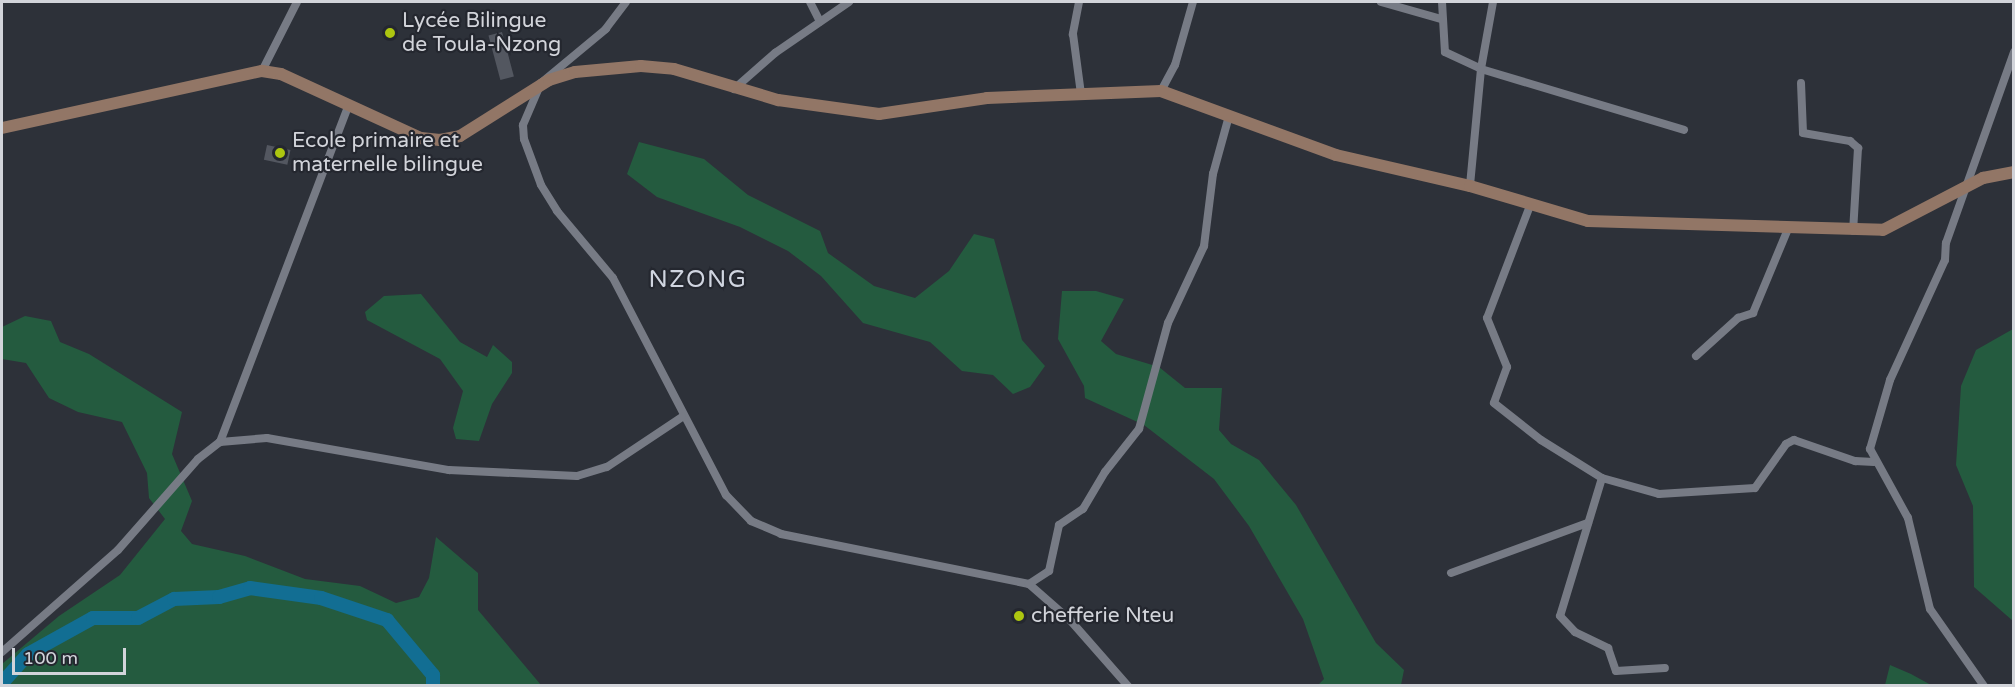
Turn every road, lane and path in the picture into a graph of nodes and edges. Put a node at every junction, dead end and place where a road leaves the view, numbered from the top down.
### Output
1 (297, 2) edge
2 (626, 2) edge
3 (810, 2) edge
4 (849, 2) edge
5 (1078, 2) edge
6 (1193, 2) edge
7 (1381, 2) edge
8 (1442, 2) edge
9 (1493, 2) edge
10 (1441, 19) junction
11 (820, 22) junction
12 (2013, 52) edge
13 (1481, 69) junction
14 (262, 71) junction
15 (542, 83) junction
16 (1802, 83) dead end
17 (734, 89) junction
18 (1161, 91) junction
19 (1081, 94) junction
20 (348, 106) junction
21 (1229, 116) junction
22 (2, 128) edge
23 (1684, 130) dead end
24 (2013, 172) edge
25 (1968, 185) junction
26 (1470, 186) junction
27 (1531, 203) junction
28 (1788, 229) junction
29 (1853, 231) junction
30 (1696, 356) dead end
31 (682, 417) junction
32 (220, 442) junction
33 (1874, 462) junction
34 (1602, 478) junction
35 (1588, 523) junction
36 (1451, 573) dead end
37 (1029, 584) junction
38 (2, 652) edge
39 (1665, 668) dead end
40 (1128, 686) edge
41 (1984, 686) edge

1 - 14 street
2 - 15 street
3 - 11 street
4 - 11 street
5 - 19 street
6 - 18 street
7 - 10 street
8 - 10 street
9 - 13 street
10 - 13 street
11 - 17 street
12 - 25 street
13 - 23 street
13 - 26 street
14 - 20 street
14 - 22 street
15 - 17 street
15 - 20 street
15 - 31 street
16 - 29 street
17 - 19 street
18 - 19 street
18 - 21 street
20 - 32 street
21 - 26 street
21 - 37 street
24 - 25 street
25 - 29 street
25 - 33 street
26 - 27 street
27 - 28 street
27 - 34 street
28 - 29 street
28 - 30 street
31 - 32 street
31 - 37 street
32 - 38 street
33 - 34 street
33 - 41 street
34 - 35 street
35 - 36 street
35 - 39 street
37 - 40 street

